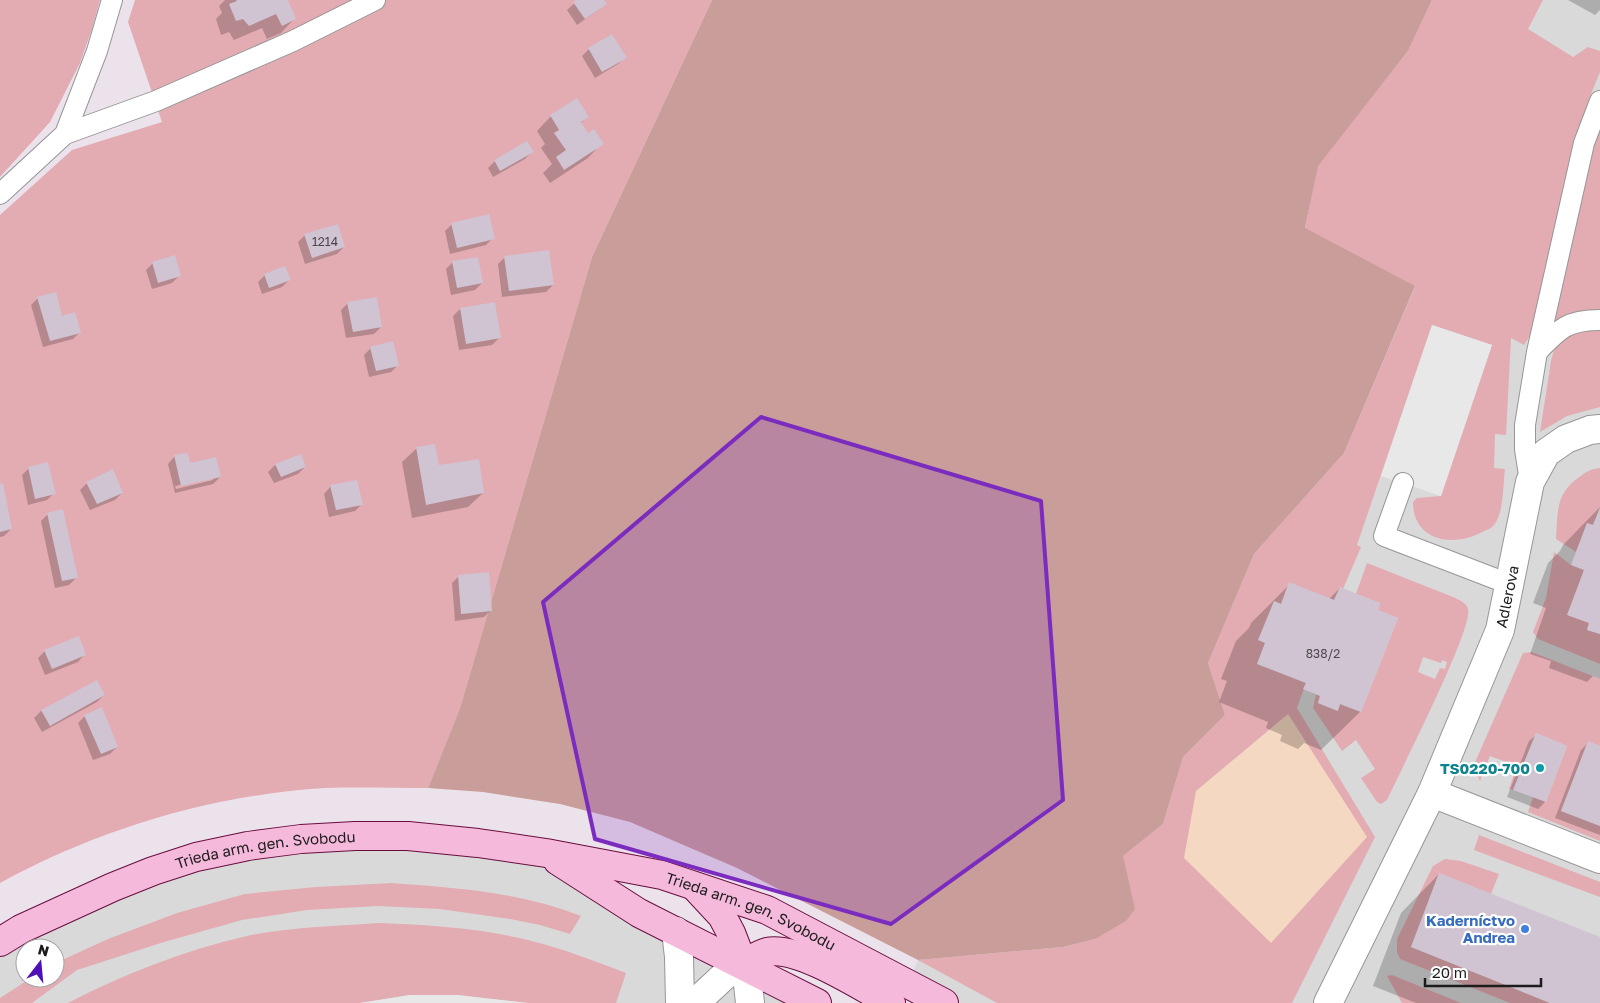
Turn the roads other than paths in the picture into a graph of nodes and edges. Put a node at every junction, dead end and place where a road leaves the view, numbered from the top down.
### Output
1 (112, 0) edge
2 (375, 0) edge
3 (1600, 100) edge
4 (65, 134) junction
5 (0, 194) edge
6 (1600, 320) edge
7 (1537, 352) junction
8 (1600, 429) edge
9 (1530, 482) junction
10 (1403, 483) dead end
11 (1509, 584) junction
12 (1432, 793) junction
13 (546, 853) junction
14 (1600, 859) edge
15 (693, 885) junction
16 (676, 932) junction
17 (0, 942) edge
18 (743, 964) junction
19 (797, 999) edge
20 (680, 1003) edge
21 (695, 1003) edge
22 (750, 1003) edge
23 (891, 1003) edge
24 (944, 1003) edge
25 (1328, 1003) edge

1 - 4 lane
2 - 4 lane
3 - 7 lane
4 - 5 lane
6 - 7 lane
7 - 9 lane
8 - 9 street, Adlerova
9 - 11 street, Adlerova
10 - 11 lane
11 - 12 street, Adlerova
12 - 14 street
12 - 25 street, Adlerova
13 - 15 street, Trieda arm. gen. Svobodu
13 - 16 street, Trieda arm. gen. Svobodu
13 - 17 street, Trieda arm. gen. Svobodu
15 - 18 street
15 - 24 street, Trieda arm. gen. Svobodu
16 - 18 street, Trieda arm. gen. Svobodu
16 - 20 street
18 - 19 street, Trieda arm. gen. Svobodu
18 - 21 street
18 - 22 street
18 - 23 street

